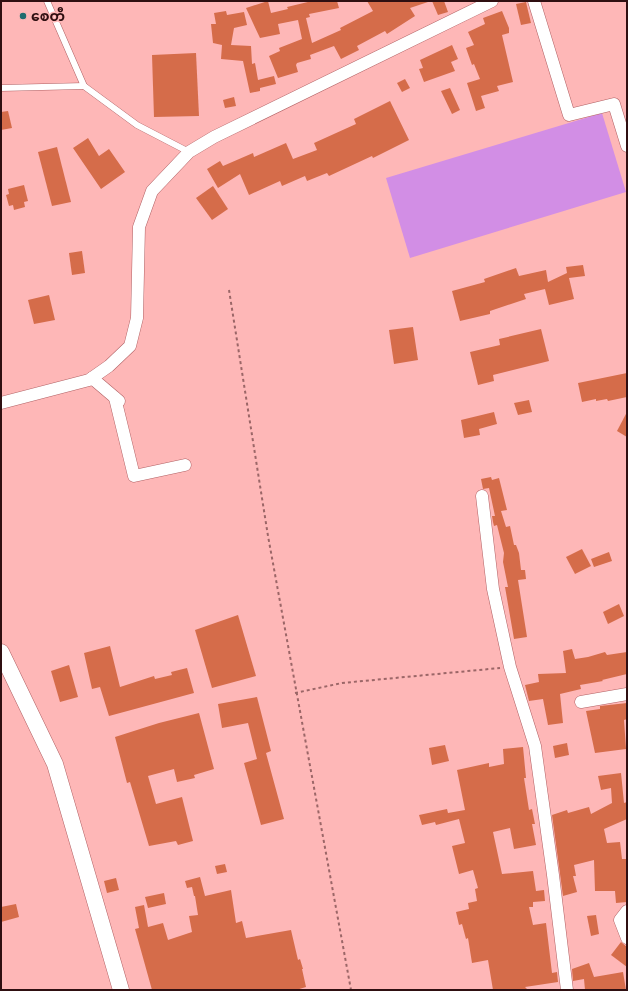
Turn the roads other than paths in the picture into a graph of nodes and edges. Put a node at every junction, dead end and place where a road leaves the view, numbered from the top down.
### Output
1 (47, 1) edge
2 (492, 1) edge
3 (534, 1) edge
4 (475, 5) edge
5 (84, 86) junction
6 (1, 88) edge
7 (627, 146) edge
8 (189, 152) junction
9 (92, 378) junction
10 (1, 403) edge
11 (185, 465) dead end
12 (482, 496) dead end
13 (1, 652) edge
14 (627, 694) edge
15 (581, 702) dead end
16 (627, 911) edge
17 (627, 938) edge
18 (121, 990) edge
19 (567, 990) edge

1 - 5 lane
2 - 4 street
3 - 7 street
4 - 8 street
5 - 6 lane
5 - 8 lane
8 - 9 street
9 - 10 street
9 - 11 street
12 - 19 street
13 - 18 street
14 - 15 street
16 - 17 street

